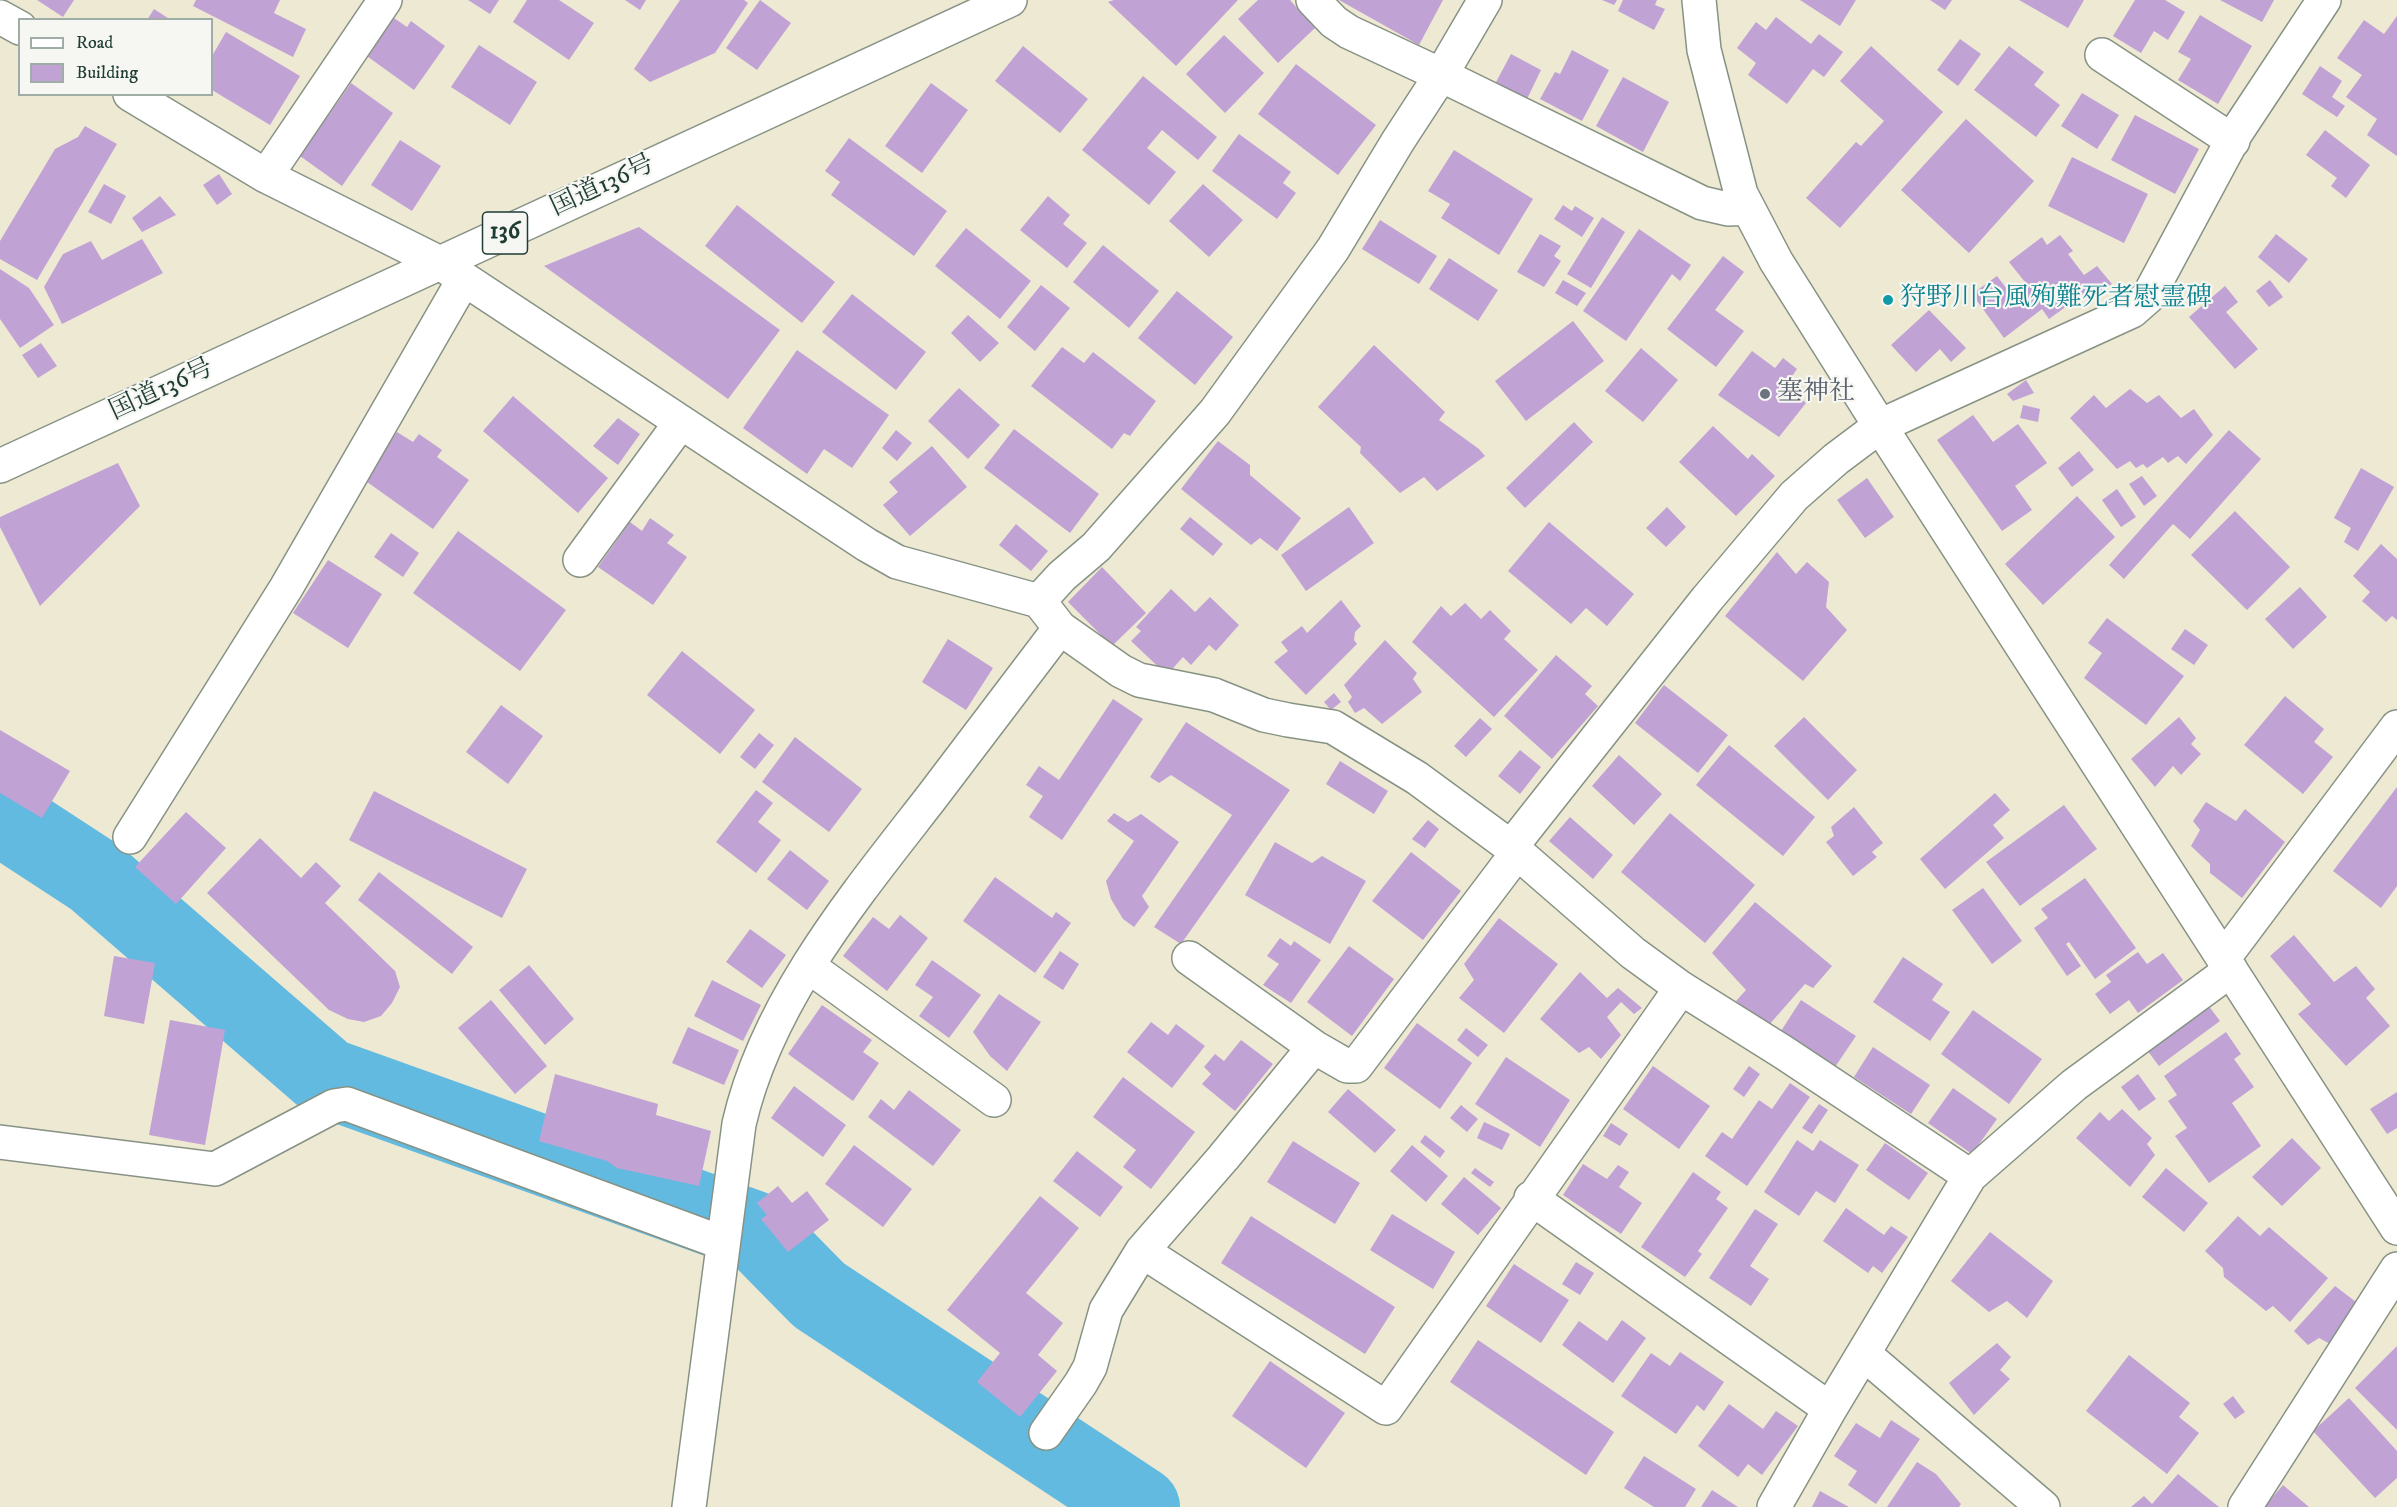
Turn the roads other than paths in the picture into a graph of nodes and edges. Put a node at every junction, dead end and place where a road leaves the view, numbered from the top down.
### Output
1 (385, 0) edge
2 (1010, 0) edge
3 (1313, 0) edge
4 (1485, 0) edge
5 (1699, 0) edge
6 (2324, 0) edge
7 (0, 17) edge
8 (18, 27) edge
9 (2102, 55) dead end
10 (1442, 75) junction
11 (133, 96) edge
12 (2233, 141) junction
13 (266, 176) junction
14 (1748, 208) junction
15 (452, 271) junction
16 (681, 422) junction
17 (1880, 426) junction
18 (0, 466) edge
19 (579, 560) dead end
20 (1039, 601) junction
21 (1060, 628) junction
22 (2397, 727) edge
23 (130, 837) dead end
24 (1514, 850) junction
25 (1189, 958) dead end
26 (2227, 964) junction
27 (808, 966) junction
28 (1681, 988) junction
29 (1314, 1047) junction
30 (994, 1100) dead end
31 (0, 1142) edge
32 (1970, 1176) junction
33 (1532, 1198) junction
34 (2395, 1220) edge
35 (723, 1243) junction
36 (1142, 1251) junction
37 (2397, 1269) edge
38 (1864, 1354) junction
39 (1830, 1409) junction
40 (1046, 1433) dead end
41 (689, 1507) edge
42 (1774, 1507) edge
43 (2043, 1507) edge
44 (2245, 1507) edge

1 - 13 main road
2 - 15 main road, 国道136号 / 136
3 - 10 main road
4 - 10 main road
5 - 14 main road
6 - 12 main road
7 - 8 main road
9 - 12 main road
10 - 14 main road
10 - 20 main road
11 - 13 main road
12 - 17 main road
13 - 15 main road
14 - 17 main road
15 - 16 main road
15 - 18 main road, 国道136号 / 136
15 - 23 main road
16 - 19 main road
16 - 20 main road
17 - 24 main road
17 - 26 main road
20 - 21 main road
21 - 24 main road
21 - 27 main road
22 - 26 main road
24 - 28 main road
24 - 29 main road
25 - 29 main road
26 - 32 main road
26 - 34 main road
27 - 30 main road
27 - 35 main road
28 - 32 main road
28 - 33 main road
29 - 36 main road
31 - 35 main road
32 - 38 main road
33 - 36 main road
33 - 39 main road
35 - 41 main road
36 - 40 main road
37 - 44 main road
38 - 39 main road
38 - 43 main road
39 - 42 main road

